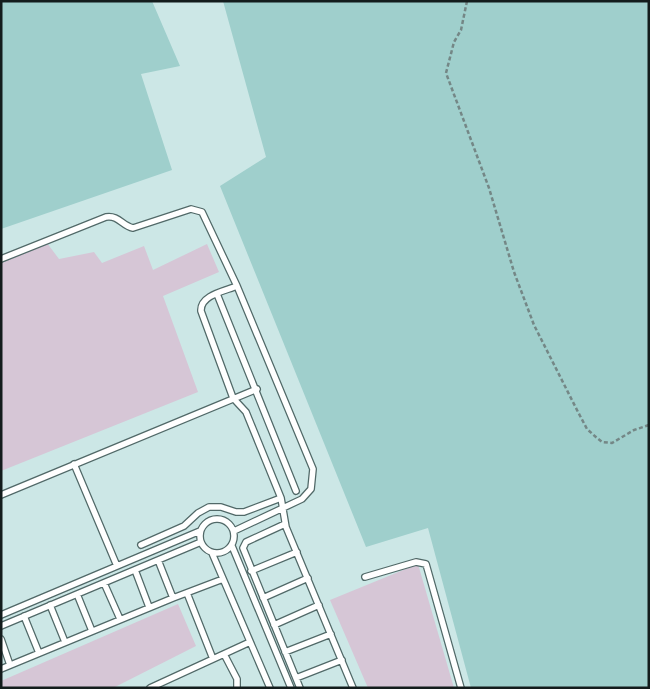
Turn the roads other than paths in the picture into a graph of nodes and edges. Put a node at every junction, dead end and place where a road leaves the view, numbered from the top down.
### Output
1 (1, 259) edge
2 (237, 286) junction
3 (217, 294) junction
4 (257, 389) junction
5 (233, 398) junction
6 (74, 464) junction
7 (296, 491) dead end
8 (1, 495) edge
9 (281, 498) junction
10 (283, 508) junction
11 (285, 524) junction
12 (200, 531) junction
13 (234, 531) junction
14 (201, 542) junction
15 (141, 545) dead end
16 (232, 546) junction
17 (297, 552) junction
18 (212, 553) junction
19 (158, 560) junction
20 (117, 566) junction
21 (135, 570) junction
22 (251, 571) junction
23 (365, 577) dead end
24 (308, 578) junction
25 (224, 580) junction
26 (104, 583) junction
27 (187, 593) junction
28 (77, 594) junction
29 (173, 598) junction
30 (263, 598) junction
31 (50, 605) junction
32 (319, 605) junction
33 (149, 607) junction
34 (1, 615) edge
35 (24, 616) junction
36 (120, 620) junction
37 (274, 625) junction
38 (1, 626) edge
39 (92, 631) junction
40 (331, 634) junction
41 (1, 639) edge
42 (65, 642) junction
43 (250, 642) junction
44 (285, 652) junction
45 (38, 653) junction
46 (224, 654) junction
47 (213, 659) junction
48 (342, 660) junction
49 (10, 665) junction
50 (1, 669) edge
51 (296, 678) junction
52 (150, 688) edge
53 (237, 688) edge
54 (270, 688) edge
55 (291, 688) edge
56 (300, 688) edge
57 (353, 688) edge
58 (461, 688) edge

1 - 2 lane
2 - 3 lane
2 - 10 lane
3 - 4 lane
3 - 5 lane
4 - 5 lane
4 - 7 lane
5 - 6 lane
5 - 9 lane
6 - 8 lane
6 - 20 lane
9 - 10 lane
9 - 15 lane
10 - 11 lane
10 - 13 lane
11 - 17 lane
11 - 22 lane
12 - 13 lane
12 - 14 lane
12 - 20 lane
13 - 16 lane
14 - 18 lane
14 - 19 lane
16 - 18 lane
16 - 55 lane
17 - 22 lane
17 - 24 lane
18 - 25 lane
19 - 21 lane
19 - 29 lane
20 - 34 lane
21 - 26 lane
21 - 33 lane
22 - 30 lane
23 - 58 lane
24 - 30 lane
24 - 32 lane
25 - 27 lane
25 - 43 lane
26 - 28 lane
26 - 36 lane
27 - 29 lane
27 - 47 lane
28 - 31 lane
28 - 39 lane
29 - 33 lane
30 - 37 lane
31 - 35 lane
31 - 42 lane
32 - 37 lane
32 - 40 lane
33 - 36 lane
35 - 38 lane
35 - 45 lane
36 - 39 lane
37 - 44 lane
39 - 42 lane
40 - 44 lane
40 - 48 lane
41 - 49 lane
42 - 45 lane
43 - 46 lane
43 - 54 lane
44 - 51 lane
45 - 49 lane
46 - 47 lane
46 - 53 lane
47 - 52 lane
48 - 51 lane
48 - 57 lane
49 - 50 lane
51 - 56 lane

